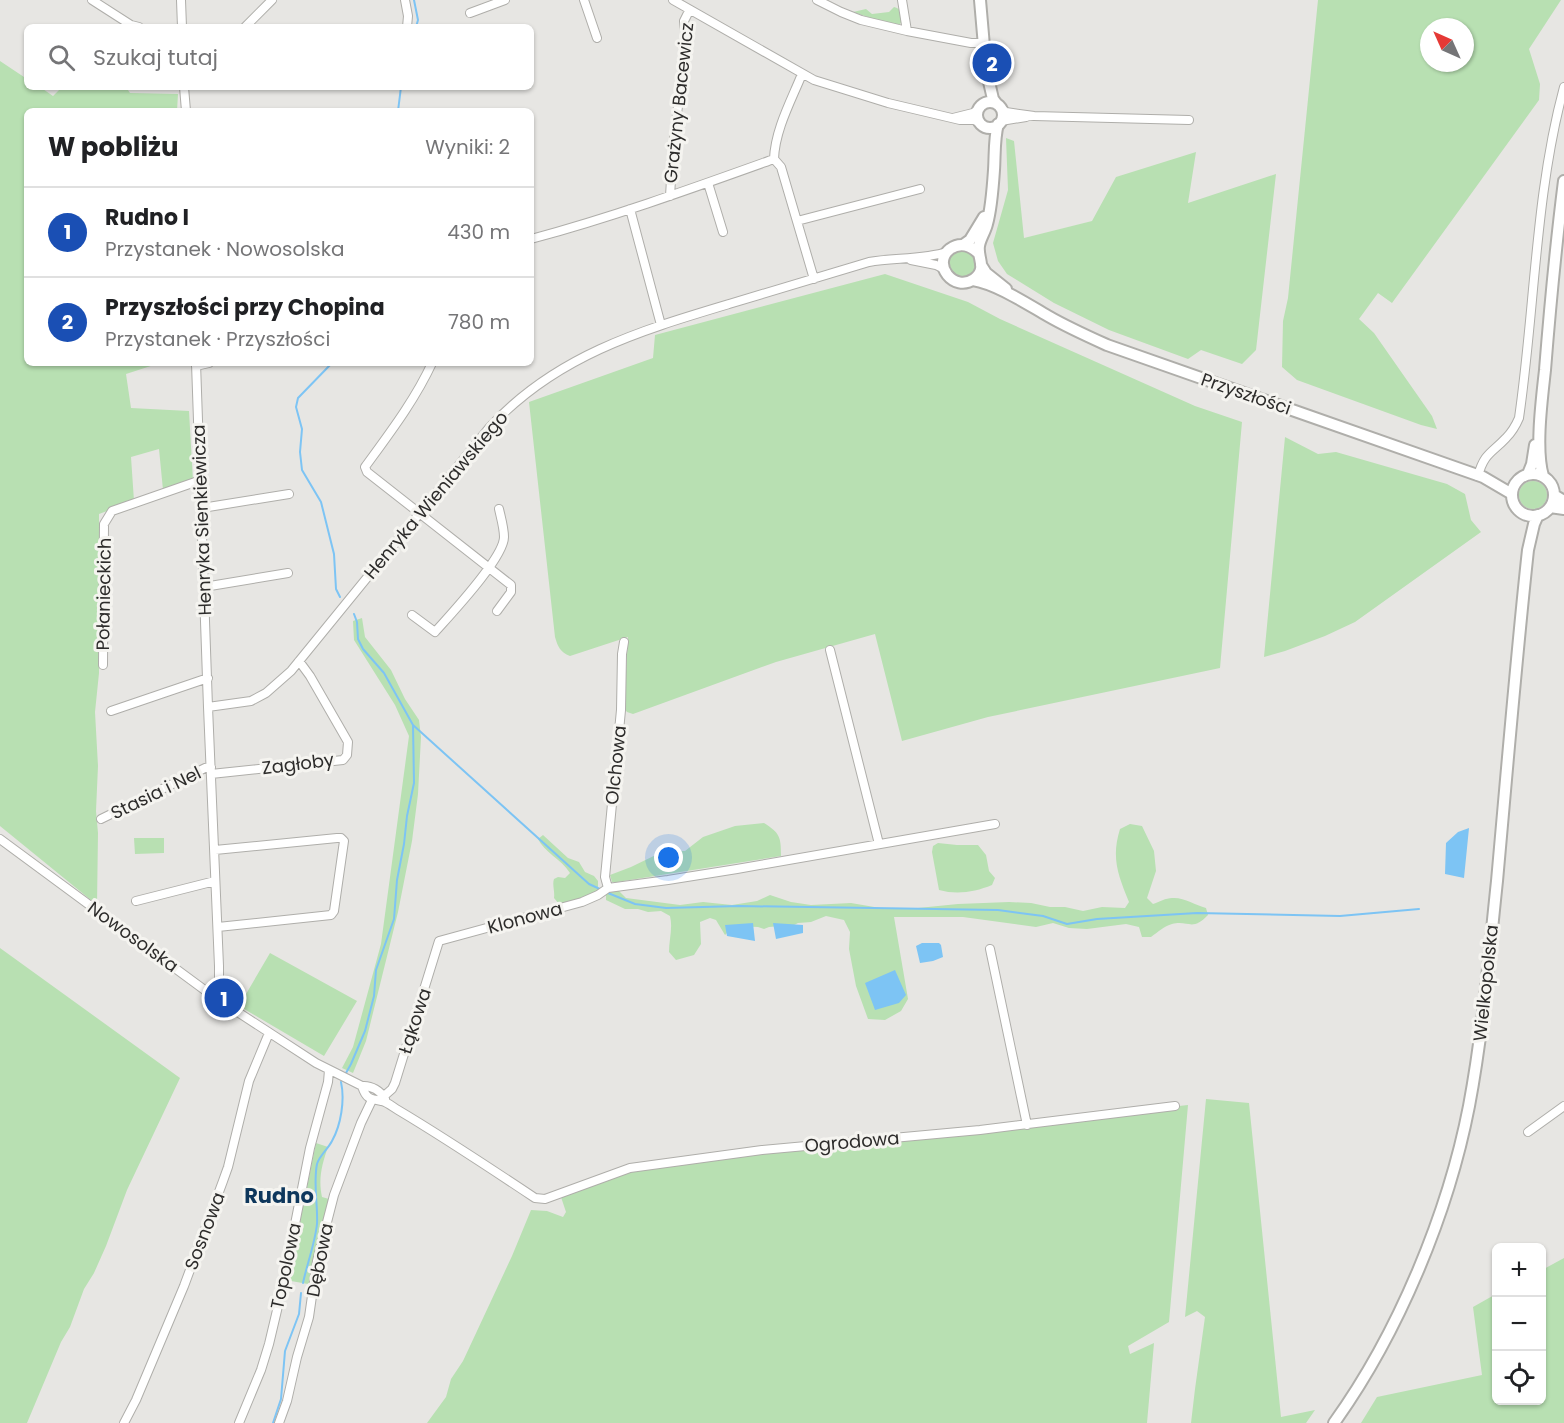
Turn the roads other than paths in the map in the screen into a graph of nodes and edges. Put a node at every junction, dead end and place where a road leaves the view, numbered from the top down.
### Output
1 (92, 0) edge
2 (181, 0) edge
3 (272, 0) edge
4 (405, 0) edge
5 (505, 0) edge
6 (584, 0) edge
7 (673, 0) edge
8 (817, 0) edge
9 (902, 0) edge
10 (980, 0) edge
11 (689, 11) junction
12 (470, 13) dead end
13 (129, 24) edge
14 (182, 24) edge
15 (248, 24) edge
16 (407, 24) edge
17 (907, 31) junction
18 (597, 38) dead end
19 (984, 43) junction
20 (986, 69) junction
21 (802, 74) junction
22 (1564, 87) edge
23 (184, 90) edge
24 (998, 106) junction
25 (186, 108) edge
26 (980, 108) junction
27 (1034, 116) junction
28 (952, 118) junction
29 (1189, 120) dead end
30 (1000, 123) junction
31 (981, 124) junction
32 (994, 158) junction
33 (774, 159) junction
34 (1564, 181) edge
35 (708, 183) junction
36 (920, 189) dead end
37 (670, 196) junction
38 (989, 206) junction
39 (630, 209) junction
40 (797, 221) junction
41 (723, 232) dead end
42 (534, 238) edge
43 (963, 245) junction
44 (947, 252) junction
45 (979, 254) junction
46 (900, 258) junction
47 (981, 265) junction
48 (944, 269) junction
49 (814, 279) junction
50 (973, 280) junction
51 (1016, 297) junction
52 (662, 325) junction
53 (196, 366) edge
54 (431, 366) edge
55 (1540, 415) junction
56 (1528, 474) junction
57 (1543, 476) junction
58 (1481, 477) junction
59 (201, 480) junction
60 (1517, 480) junction
61 (288, 494) dead end
62 (1512, 494) junction
63 (1554, 495) junction
64 (1564, 501) edge
65 (1550, 507) junction
66 (202, 508) junction
67 (499, 509) dead end
68 (1564, 509) edge
69 (1522, 513) junction
70 (419, 514) junction
71 (1538, 515) junction
72 (1528, 550) junction
73 (489, 568) junction
74 (288, 573) dead end
75 (204, 587) junction
76 (497, 611) dead end
77 (412, 615) dead end
78 (624, 642) dead end
79 (830, 650) dead end
80 (299, 660) junction
81 (103, 665) dead end
82 (208, 678) junction
83 (208, 707) junction
84 (111, 711) dead end
85 (211, 770) junction
86 (101, 819) dead end
87 (994, 824) dead end
88 (0, 839) edge
89 (879, 844) junction
90 (215, 849) junction
91 (216, 881) junction
92 (608, 888) junction
93 (136, 901) dead end
94 (218, 927) junction
95 (439, 941) joint
96 (990, 949) dead end
97 (210, 994) junction
98 (269, 1033) junction
99 (329, 1070) junction
100 (362, 1086) junction
101 (383, 1099) junction
102 (372, 1100) junction
103 (1175, 1106) dead end
104 (1564, 1106) edge
105 (1027, 1125) junction
106 (1528, 1132) dead end
107 (535, 1198) joint
108 (124, 1423) edge
109 (239, 1423) edge
110 (279, 1423) edge
111 (1334, 1423) edge

1 - 13 street
2 - 14 street
3 - 15 street
4 - 16 street
5 - 12 street
6 - 18 street
7 - 11 street
8 - 17 street
9 - 17 street
10 - 19 main road
11 - 21 street
11 - 37 street, Grażyny Bacewicz
17 - 19 street
19 - 20 main road
20 - 24 main road
20 - 26 main road
21 - 28 street
21 - 33 street
22 - 58 street
23 - 25 street
24 - 26 main road
24 - 27 street
24 - 30 main road
26 - 28 street
26 - 31 main road
27 - 29 street
27 - 30 street
28 - 31 street
30 - 31 main road
30 - 32 main road
31 - 32 main road
32 - 38 main road
33 - 35 street
33 - 40 street
34 - 55 main road
35 - 37 street
35 - 41 street
36 - 40 street
37 - 39 street
38 - 43 main road
38 - 45 main road
39 - 42 street
39 - 52 street
40 - 49 street
43 - 44 main road
43 - 45 main road
44 - 46 street, Henryka Wieniawskiego
44 - 48 main road
45 - 47 main road
46 - 48 street, Henryka Wieniawskiego
46 - 49 street, Henryka Wieniawskiego
47 - 50 main road
47 - 51 main road, Przyszłości
48 - 50 main road
49 - 52 street, Henryka Wieniawskiego
50 - 51 main road, Przyszłości
51 - 58 main road, Przyszłości
52 - 70 street, Henryka Wieniawskiego
53 - 59 street, Henryka Sienkiewicza
54 - 70 street
55 - 56 main road
55 - 57 main road
56 - 57 main road
56 - 60 main road
57 - 63 main road
58 - 60 main road, Przyszłości
58 - 62 main road, Przyszłości
59 - 66 street, Henryka Sienkiewicza
59 - 81 street, Połanieckich
60 - 62 main road
61 - 66 street
62 - 69 main road
63 - 64 main road
63 - 65 main road
65 - 68 main road
65 - 71 main road
66 - 75 street, Henryka Sienkiewicza
67 - 73 street
69 - 71 main road
69 - 72 main road, Wielkopolska
70 - 73 street
70 - 80 street, Henryka Wieniawskiego
71 - 72 main road, Wielkopolska
72 - 111 main road, Wielkopolska
73 - 76 street
73 - 77 street
74 - 75 street
75 - 82 street, Henryka Sienkiewicza
78 - 92 street, Olchowa
79 - 89 street
80 - 83 street, Henryka Wieniawskiego
80 - 85 street, Zagłoby
82 - 83 street, Henryka Sienkiewicza
82 - 84 street
83 - 85 street, Henryka Sienkiewicza
85 - 86 street, Stasia i Nel
85 - 90 street, Henryka Sienkiewicza
87 - 89 street
88 - 97 street, Nowosolska
89 - 92 street
90 - 91 street, Henryka Sienkiewicza
90 - 94 street
91 - 93 street
91 - 94 street, Henryka Sienkiewicza
92 - 95 street, Klonowa
94 - 97 street, Henryka Sienkiewicza
95 - 101 street, Łąkowa
96 - 105 street
97 - 98 street, Nowosolska
98 - 99 street, Nowosolska
98 - 108 street, Sosnowa
99 - 100 street, Nowosolska
99 - 109 street, Topolowa
100 - 101 street, Nowosolska
100 - 102 street, Nowosolska
101 - 102 street, Nowosolska
101 - 107 street, Nowosolska
102 - 110 street, Dębowa
103 - 105 street, Ogrodowa
104 - 106 street
105 - 107 street, Ogrodowa

